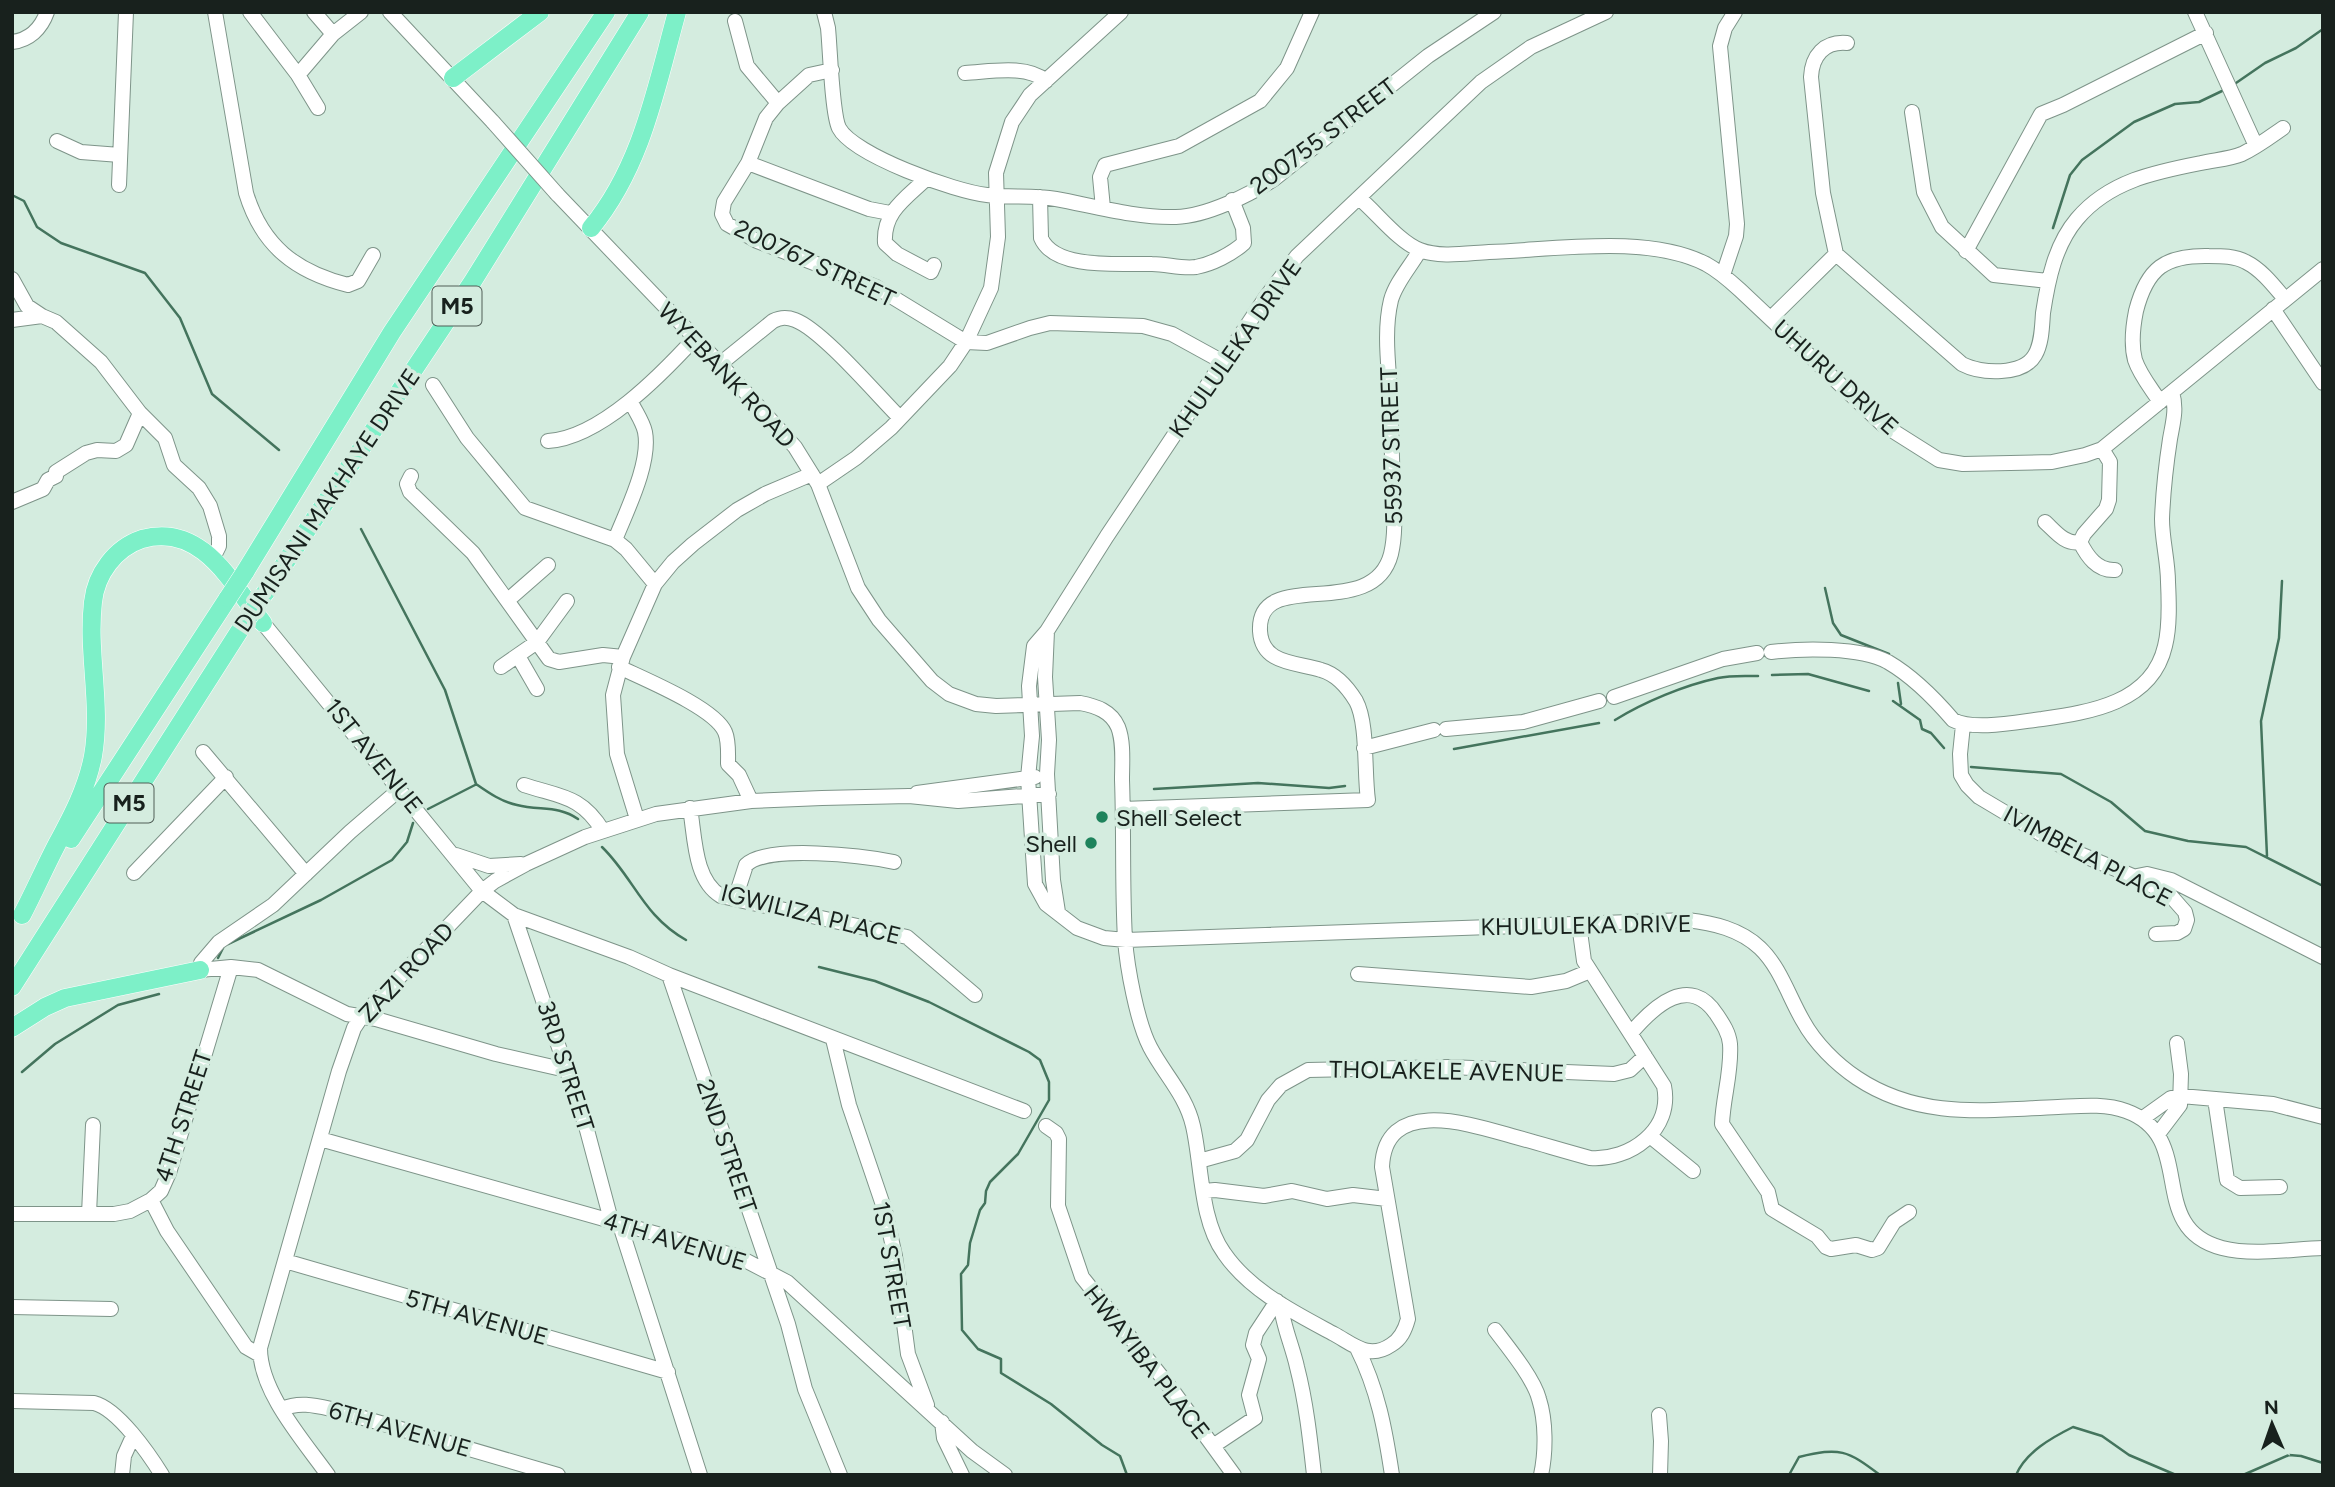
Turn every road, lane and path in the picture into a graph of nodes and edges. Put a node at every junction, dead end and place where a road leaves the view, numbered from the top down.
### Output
1 (47, 12) edge
2 (126, 12) edge
3 (215, 12) edge
4 (250, 12) edge
5 (314, 12) edge
6 (360, 12) edge
7 (390, 12) edge
8 (540, 12) edge
9 (606, 12) edge
10 (640, 12) edge
11 (677, 12) edge
12 (824, 12) edge
13 (1121, 12) edge
14 (1312, 12) edge
15 (1494, 12) edge
16 (1606, 12) edge
17 (1735, 12) edge
18 (2195, 12) edge
19 (735, 21) dead end
20 (2206, 33) junction
21 (333, 34) junction
22 (12, 42) edge
23 (1847, 43) dead end
24 (832, 70) junction
25 (965, 73) dead end
26 (298, 75) junction
27 (453, 78) junction
28 (1046, 81) junction
29 (778, 103) junction
30 (318, 108) dead end
31 (1912, 112) dead end
32 (2283, 128) dead end
33 (57, 141) dead end
34 (2256, 146) junction
35 (120, 155) junction
36 (748, 163) junction
37 (926, 179) junction
38 (119, 185) dead end
39 (996, 195) junction
40 (1046, 198) junction
41 (1359, 198) junction
42 (1232, 200) junction
43 (1103, 208) junction
44 (890, 213) junction
45 (591, 228) junction
46 (1420, 250) junction
47 (1966, 251) junction
48 (1836, 254) junction
49 (373, 255) dead end
50 (934, 265) dead end
51 (2323, 268) edge
52 (1723, 275) junction
53 (12, 279) edge
54 (2048, 281) junction
55 (2286, 299) junction
56 (2273, 309) junction
57 (42, 316) junction
58 (1771, 318) junction
59 (12, 320) edge
60 (695, 338) junction
61 (966, 342) junction
62 (1223, 362) junction
63 (720, 364) junction
64 (2323, 383) edge
65 (433, 385) dead end
66 (2166, 397) junction
67 (631, 402) junction
68 (140, 413) junction
69 (900, 418) junction
70 (548, 441) dead end
71 (2102, 449) junction
72 (411, 476) dead end
73 (815, 479) junction
74 (12, 502) edge
75 (2045, 522) dead end
76 (615, 540) junction
77 (2080, 542) junction
78 (214, 558) junction
79 (548, 565) dead end
80 (2115, 570) dead end
81 (655, 583) junction
82 (508, 600) junction
83 (567, 601) dead end
84 (255, 621) junction
85 (1047, 631) junction
86 (537, 642) junction
87 (518, 656) junction
88 (621, 662) junction
89 (501, 667) dead end
90 (537, 689) dead end
91 (1047, 704) junction
92 (1029, 705) junction
93 (1963, 725) junction
94 (1364, 748) junction
95 (204, 752) dead end
96 (1047, 775) junction
97 (226, 778) junction
98 (1028, 778) junction
99 (524, 785) dead end
100 (400, 789) junction
101 (1049, 794) junction
102 (909, 796) junction
103 (1029, 796) junction
104 (751, 802) junction
105 (690, 808) junction
106 (1123, 809) junction
107 (637, 819) junction
108 (603, 831) junction
109 (451, 853) junction
110 (894, 862) dead end
111 (526, 864) junction
112 (134, 873) dead end
113 (306, 874) junction
114 (2135, 877) junction
115 (482, 891) junction
116 (735, 899) junction
117 (1058, 912) junction
118 (514, 915) junction
119 (17, 923) edge
120 (1579, 924) junction
121 (2155, 934) dead end
122 (1126, 940) junction
123 (2323, 957) edge
124 (231, 967) junction
125 (201, 970) junction
126 (1590, 971) junction
127 (1358, 974) dead end
128 (669, 975) junction
129 (12, 987) edge
130 (975, 995) dead end
131 (362, 1016) junction
132 (12, 1028) edge
133 (1631, 1033) junction
134 (833, 1039) junction
135 (2177, 1043) dead end
136 (1645, 1056) junction
137 (566, 1070) junction
138 (2181, 1096) junction
139 (2215, 1099) junction
140 (1024, 1111) dead end
141 (2323, 1117) edge
142 (2143, 1118) junction
143 (93, 1125) dead end
144 (1046, 1126) dead end
145 (2158, 1134) junction
146 (1650, 1136) junction
147 (320, 1139) junction
148 (1199, 1161) junction
149 (1693, 1171) dead end
150 (2280, 1187) dead end
151 (1204, 1191) junction
152 (1387, 1199) junction
153 (151, 1200) junction
154 (1909, 1212) dead end
155 (12, 1213) edge
156 (89, 1213) junction
157 (615, 1221) junction
158 (2323, 1248) edge
159 (285, 1261) junction
160 (771, 1274) junction
161 (1279, 1302) junction
162 (12, 1307) edge
163 (111, 1309) dead end
164 (1495, 1330) dead end
165 (1357, 1348) junction
166 (260, 1354) junction
167 (668, 1372) junction
168 (12, 1401) edge
169 (282, 1409) junction
170 (930, 1410) junction
171 (1659, 1415) dead end
172 (942, 1422) junction
173 (133, 1436) junction
174 (1213, 1446) junction
175 (122, 1475) edge
176 (162, 1475) edge
177 (328, 1475) edge
178 (558, 1475) edge
179 (700, 1475) edge
180 (839, 1475) edge
181 (962, 1475) edge
182 (1005, 1475) edge
183 (1234, 1475) edge
184 (1314, 1475) edge
185 (1392, 1475) edge
186 (1541, 1475) edge
187 (1660, 1475) edge

1 - 22 street
2 - 35 street
3 - 49 street
4 - 26 street
5 - 21 street
6 - 21 street
7 - 27 street, WYEBANK ROAD
8 - 27 main road
9 - 119 main road, DUMISANI MAKHAYE DRIVE / M5, bridge
10 - 84 main road, DUMISANI MAKHAYE DRIVE / M5, bridge
11 - 45 main road
12 - 24 street
13 - 28 street
14 - 43 street
15 - 42 street, 200755 STREET
16 - 41 street, KHULULEKA DRIVE
17 - 52 street
18 - 20 street
19 - 29 street
20 - 34 street
20 - 47 street
21 - 26 street
23 - 48 street
24 - 29 street, 200767 STREET
24 - 37 street, 200755 STREET
25 - 28 street
26 - 30 street
27 - 45 street, WYEBANK ROAD, bridge
28 - 39 street
29 - 36 street, 200767 STREET
31 - 47 street
32 - 34 street
33 - 35 street
34 - 54 street
35 - 38 street
36 - 44 street
36 - 61 street, 200767 STREET
37 - 39 street, 200755 STREET
37 - 44 street
39 - 40 street, 200755 STREET
39 - 61 street
40 - 42 street
40 - 43 street, 200755 STREET
41 - 46 street
41 - 62 street, KHULULEKA DRIVE
42 - 43 street, 200755 STREET
44 - 50 street
45 - 60 street, WYEBANK ROAD
46 - 52 street, UHURU DRIVE
46 - 94 street, 55937 STREET
47 - 54 street
48 - 54 street
48 - 58 street
51 - 55 street, UHURU DRIVE
52 - 58 street, UHURU DRIVE
53 - 57 street
55 - 56 street, UHURU DRIVE
55 - 66 street
56 - 64 street
56 - 66 street, UHURU DRIVE
57 - 59 street
57 - 68 street
58 - 71 street, UHURU DRIVE
60 - 63 street, WYEBANK ROAD
60 - 67 street
61 - 62 street
61 - 69 street
62 - 85 street, KHULULEKA DRIVE
63 - 69 street
63 - 73 street, WYEBANK ROAD
65 - 76 street
66 - 71 street, UHURU DRIVE
66 - 93 street
67 - 70 street
67 - 76 street
68 - 74 street
68 - 78 street
69 - 73 street
71 - 77 street
72 - 82 street
73 - 81 street
73 - 92 street, WYEBANK ROAD
75 - 77 street
76 - 81 street
77 - 80 street
78 - 84 main road
78 - 119 main road
79 - 82 street
81 - 88 street
82 - 86 street
83 - 86 street
84 - 100 street, 1ST AVENUE
84 - 129 main road, DUMISANI MAKHAYE DRIVE / M5
85 - 91 street
85 - 92 street, KHULULEKA DRIVE
86 - 87 street
86 - 88 street
87 - 89 street
87 - 90 street
88 - 104 street
88 - 107 street
91 - 92 street, WYEBANK ROAD
91 - 96 street
91 - 106 street, WYEBANK ROAD
92 - 98 street, KHULULEKA DRIVE
93 - 94 street
93 - 114 street, IVIMBELA PLACE
94 - 106 street, 55937 STREET
95 - 97 street
96 - 98 street, ZAZI ROAD
96 - 101 street
97 - 112 street
97 - 113 street
98 - 102 street, ZAZI ROAD
98 - 103 street, KHULULEKA DRIVE
99 - 108 street
100 - 109 street, 1ST AVENUE
100 - 113 street
101 - 103 street, ZAZI ROAD
101 - 117 street
102 - 103 street, ZAZI ROAD
102 - 104 street, ZAZI ROAD
103 - 117 street, KHULULEKA DRIVE
104 - 105 street, ZAZI ROAD
105 - 107 street, ZAZI ROAD
105 - 116 street, IGWILIZA PLACE
106 - 122 street, WYEBANK ROAD
107 - 108 street, ZAZI ROAD
108 - 111 street, ZAZI ROAD
109 - 111 street
109 - 115 street, 1ST AVENUE
110 - 116 street
111 - 115 street, ZAZI ROAD
113 - 125 street
114 - 121 street, IVIMBELA PLACE
114 - 123 street
115 - 118 street
115 - 131 street, ZAZI ROAD
116 - 130 street, IGWILIZA PLACE
117 - 122 street, KHULULEKA DRIVE
118 - 128 street
118 - 137 street, 3RD STREET
120 - 122 street, KHULULEKA DRIVE
120 - 126 street
120 - 142 street, KHULULEKA DRIVE
122 - 148 street, WYEBANK ROAD
124 - 125 street
124 - 131 street
124 - 153 street, 4TH STREET
125 - 132 main road
126 - 127 street
126 - 133 street
128 - 134 street
128 - 160 street, 2ND STREET
131 - 137 street
131 - 147 street, ZAZI ROAD
133 - 136 street
133 - 154 street
134 - 140 street
134 - 170 street, 1ST STREET
135 - 138 street
136 - 146 street
136 - 148 street, THOLAKELE AVENUE
137 - 157 street, 3RD STREET
138 - 139 street
138 - 142 street
138 - 145 street
139 - 141 street
139 - 150 street
142 - 145 street, KHULULEKA DRIVE
143 - 156 street
144 - 174 street, HWAYIBA PLACE
145 - 158 street
146 - 149 street
146 - 152 street
147 - 157 street, 4TH AVENUE
147 - 159 street, ZAZI ROAD
148 - 151 street, WYEBANK ROAD
151 - 152 street
151 - 161 street, WYEBANK ROAD
152 - 165 street
153 - 156 street
153 - 166 street, 4TH STREET
155 - 156 street
157 - 160 street, 4TH AVENUE
157 - 167 street, 3RD STREET
159 - 166 street, ZAZI ROAD
159 - 167 street, 5TH AVENUE
160 - 170 street, 4TH AVENUE
160 - 180 street, 2ND STREET
161 - 165 street, WYEBANK ROAD
161 - 174 street
161 - 184 street
162 - 163 street
164 - 186 street
165 - 185 street
166 - 169 street
167 - 179 street, 3RD STREET
168 - 173 street
169 - 177 street
169 - 178 street, 6TH AVENUE
170 - 172 street, 4TH AVENUE
171 - 187 street
172 - 181 street
172 - 182 street, 4TH AVENUE
173 - 175 street
173 - 176 street
174 - 183 street, HWAYIBA PLACE

